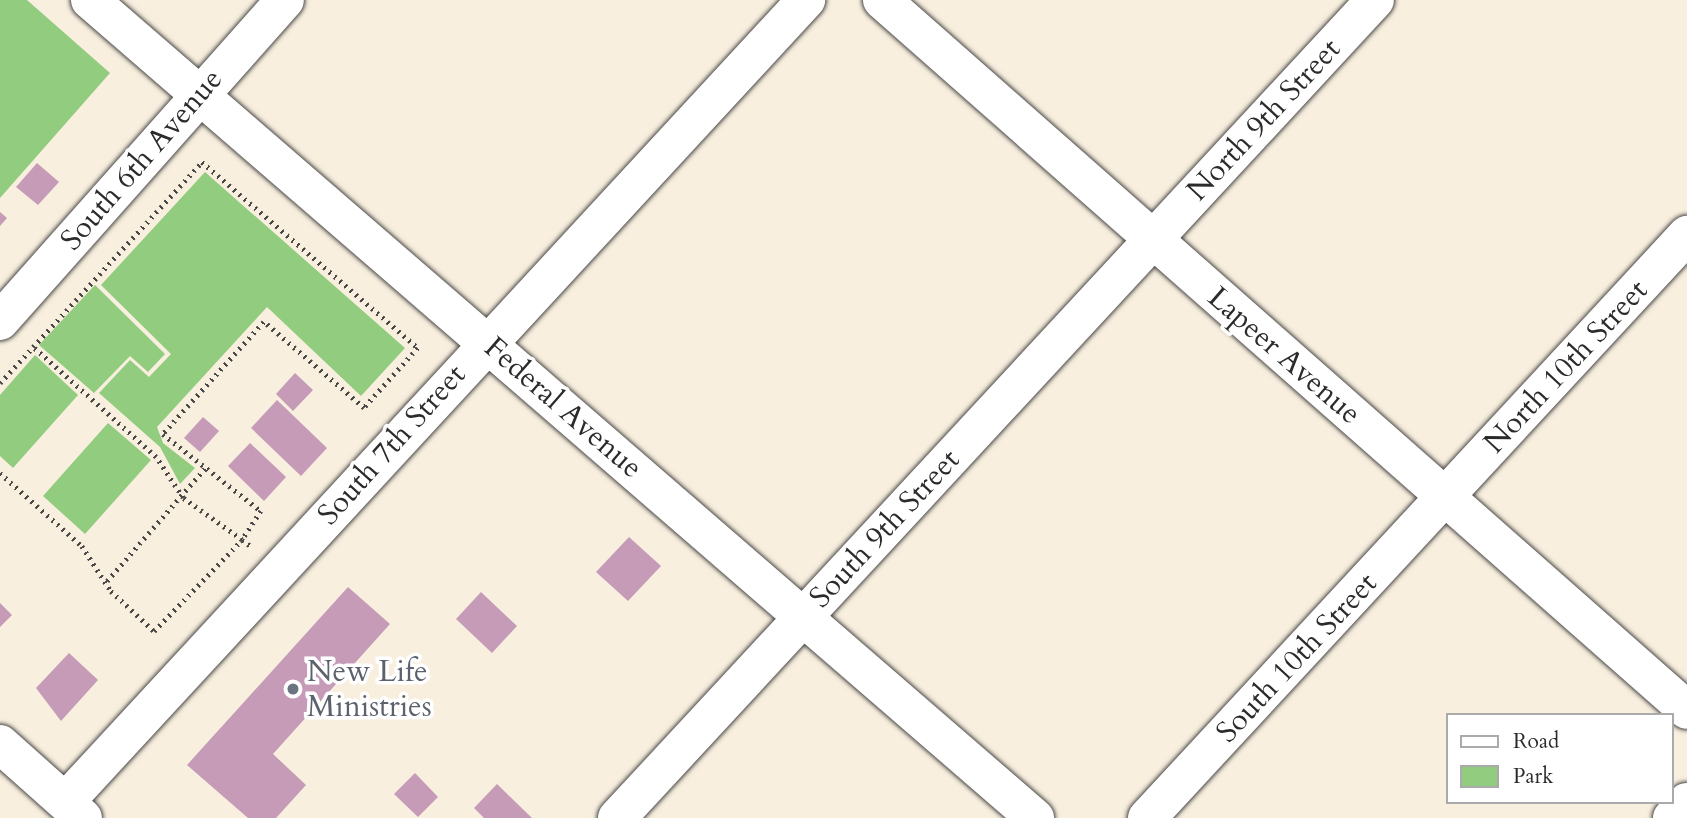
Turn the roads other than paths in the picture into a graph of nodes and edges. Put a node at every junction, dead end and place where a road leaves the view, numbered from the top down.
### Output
1 (90, 0) edge
2 (285, 0) edge
3 (806, 0) edge
4 (882, 0) edge
5 (1375, 0) edge
6 (199, 95) junction
7 (1687, 235) edge
8 (1154, 241) junction
9 (0, 321) edge
10 (487, 342) junction
11 (1446, 498) junction
12 (803, 616) junction
13 (1687, 710) edge
14 (0, 744) edge
15 (1687, 802) edge
16 (74, 810) edge
17 (617, 818) edge
18 (1035, 818) edge
19 (1147, 818) edge
20 (1672, 818) edge

1 - 6 street, Federal Avenue
2 - 6 street, South 6th Avenue
3 - 10 street, South 7th Street
4 - 8 street, Lapeer Avenue
5 - 8 street, North 9th Street
6 - 9 street, South 6th Avenue
6 - 10 street, Federal Avenue
7 - 11 street, North 10th Street
8 - 11 street, Lapeer Avenue
8 - 12 street, South 9th Street
10 - 12 street, Federal Avenue
10 - 16 street, South 7th Street
11 - 13 street, Lapeer Avenue
11 - 19 street, South 10th Street
12 - 17 street, South 9th Street
12 - 18 street, Federal Avenue
14 - 16 street
15 - 20 street

